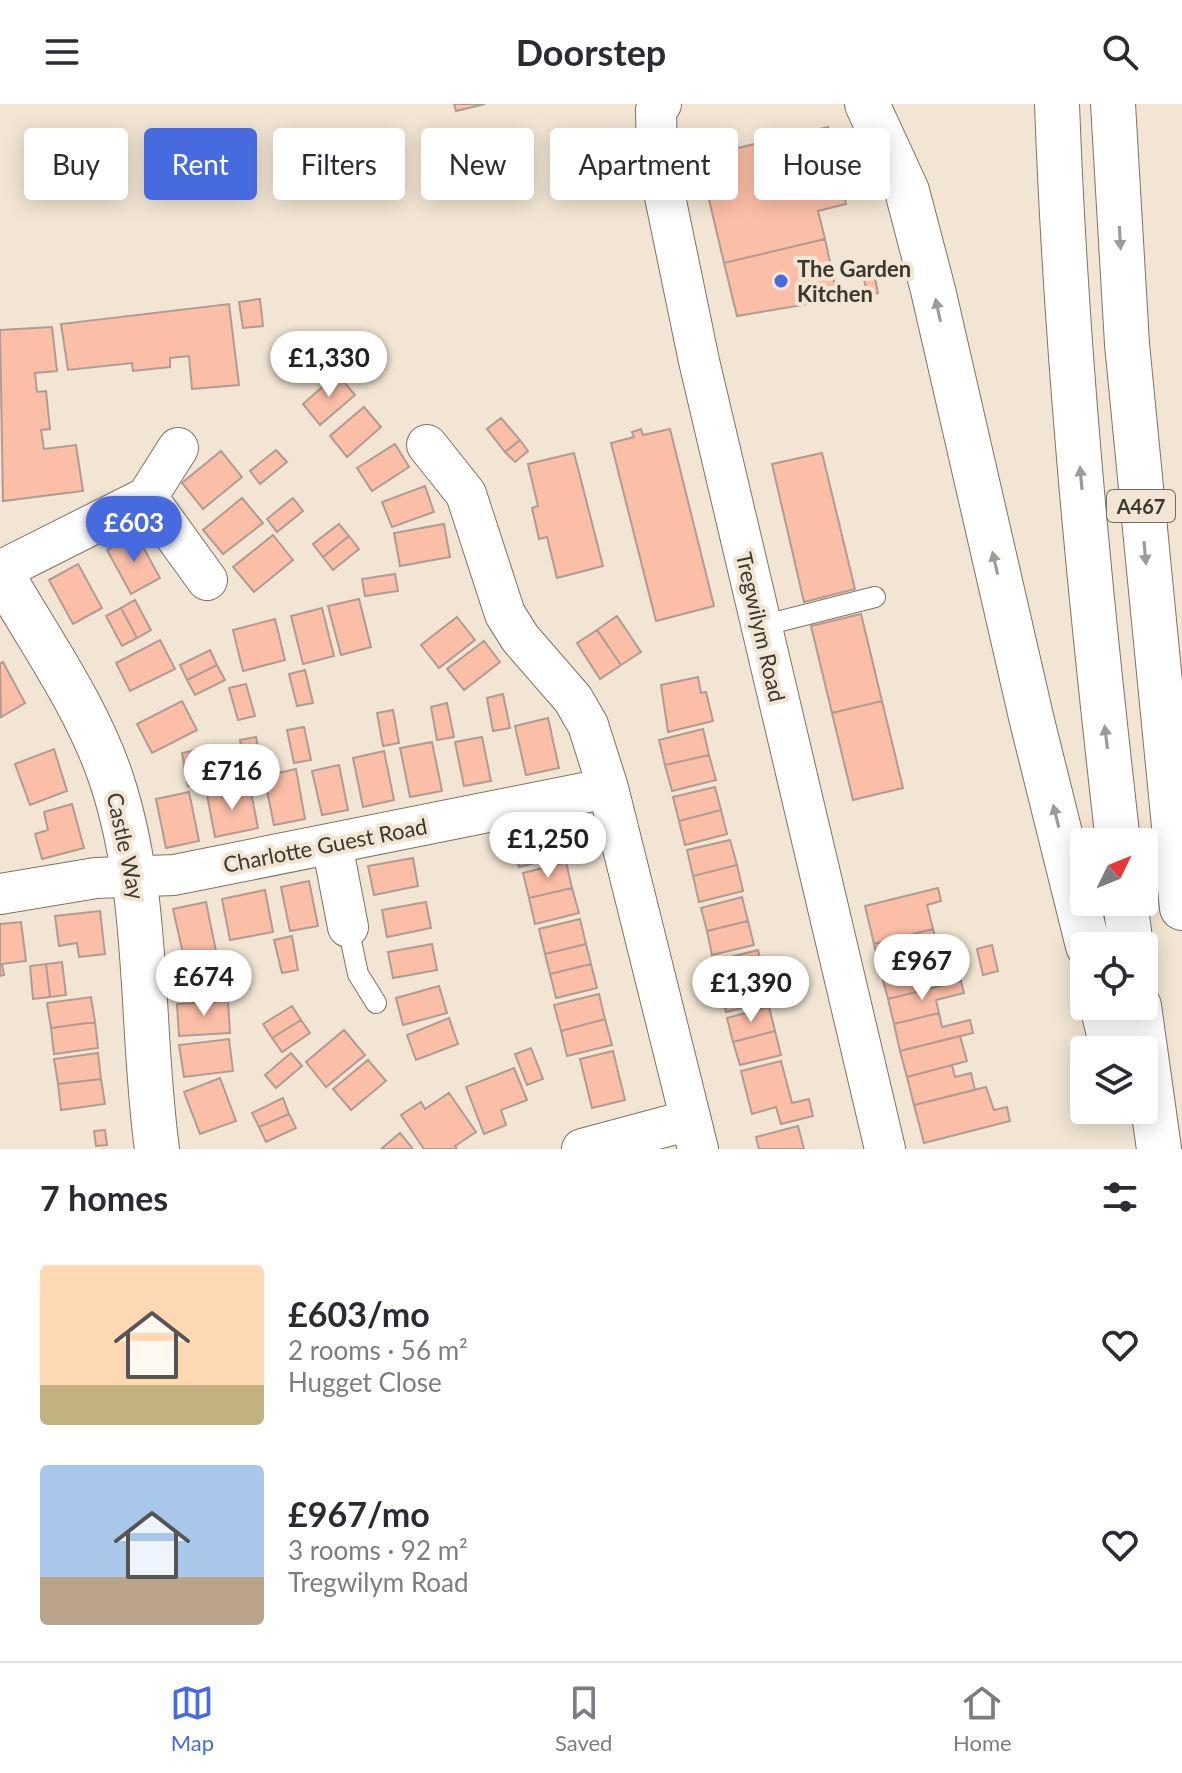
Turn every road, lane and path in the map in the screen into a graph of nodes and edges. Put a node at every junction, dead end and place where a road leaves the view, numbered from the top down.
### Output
1 (661, 104) edge
2 (867, 104) edge
3 (1057, 104) edge
4 (1113, 104) edge
5 (427, 445) dead end
6 (178, 448) dead end
7 (147, 497) junction
8 (207, 580) dead end
9 (4, 587) edge
10 (875, 597) dead end
11 (761, 626) junction
12 (608, 788) junction
13 (1116, 828) edge
14 (332, 844) junction
15 (136, 876) junction
16 (0, 894) edge
17 (1182, 908) edge
18 (348, 927) joint
19 (1084, 932) edge
20 (376, 1003) dead end
21 (1141, 1020) edge
22 (1129, 1124) edge
23 (694, 1134) edge
24 (157, 1149) edge
25 (582, 1149) edge
26 (885, 1149) edge
27 (1134, 1149) edge
28 (1159, 1149) edge

1 - 11 street, Tregwilym Road
19 -> 2 main road
13 -> 3 main road, A467
4 -> 17 main road, A467
5 - 12 street
6 - 7 street
7 - 8 street
7 - 9 street
9 - 15 main road, Castle Way
10 - 11 lane
11 - 26 street, Tregwilym Road
12 - 14 street, Charlotte Guest Road
12 - 23 street
14 - 15 street, Charlotte Guest Road
14 - 18 street
15 - 16 street, Charlotte Guest Road
15 - 24 main road, Castle Way
18 - 20 lane
21 - 28 main road
22 - 27 main road
23 - 25 street

